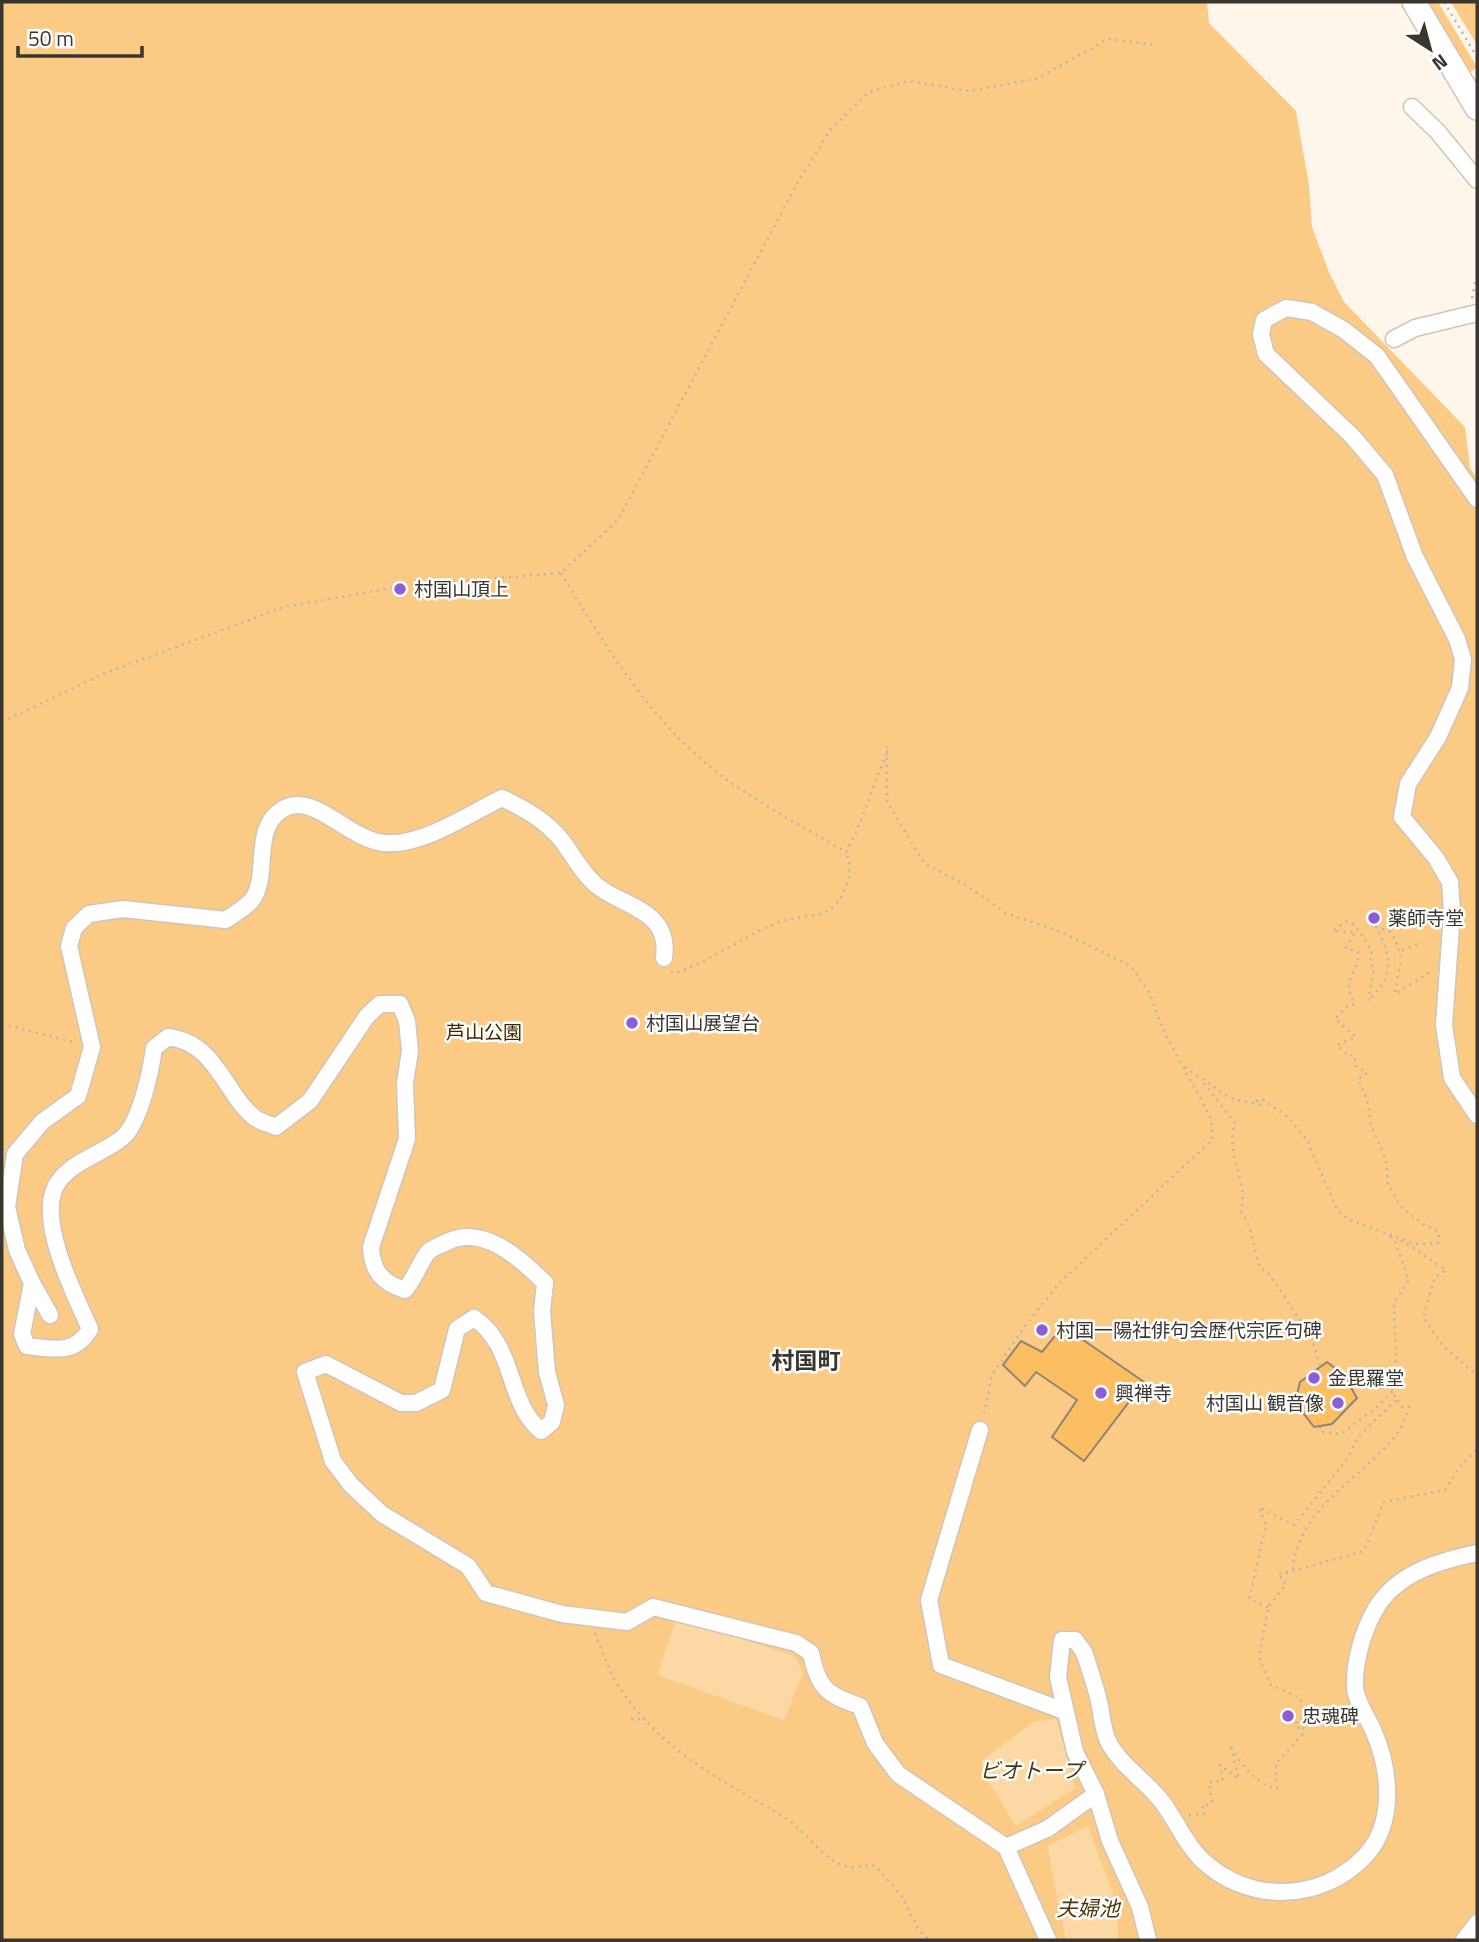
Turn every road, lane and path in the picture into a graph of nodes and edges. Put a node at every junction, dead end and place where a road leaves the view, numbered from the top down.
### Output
1 (1414, 2) edge
2 (1444, 2) edge
3 (1158, 45) dead end
4 (1477, 57) edge
5 (1469, 81) edge
6 (1412, 107) dead end
7 (1477, 108) edge
8 (1477, 180) edge
9 (1477, 274) edge
10 (1475, 319) edge
11 (1394, 339) dead end
12 (1477, 499) edge
13 (561, 573) junction
14 (2, 722) edge
15 (846, 852) junction
16 (1373, 919) dead end
17 (1376, 927) junction
18 (1422, 943) dead end
19 (1401, 950) junction
20 (664, 958) joint
21 (1434, 970) dead end
22 (2, 1024) edge
23 (92, 1047) junction
24 (1183, 1065) junction
25 (1477, 1115) edge
26 (1387, 1232) junction
27 (32, 1283) junction
28 (50, 1315) dead end
29 (1320, 1365) dead end
30 (1477, 1376) edge
31 (1392, 1391) junction
32 (1396, 1400) junction
33 (1320, 1427) dead end
34 (980, 1430) joint
35 (1477, 1449) edge
36 (1477, 1553) edge
37 (1282, 1574) junction
38 (1268, 1607) junction
39 (588, 1617) junction
40 (1064, 1711) junction
41 (631, 1719) dead end
42 (646, 1720) junction
43 (1096, 1794) junction
44 (1171, 1817) junction
45 (1006, 1847) junction
46 (1477, 1923) edge
47 (929, 1940) edge
48 (1048, 1940) edge
49 (1148, 1940) edge
50 (1464, 1940) edge

1 - 5 street
2 - 4 path
3 - 13 path
5 - 7 street
6 - 8 street
9 - 10 path
10 - 11 street
12 - 25 street
13 - 14 path
13 - 15 path
15 - 20 path
15 - 24 path
16 - 17 path
17 - 19 path
17 - 26 path
18 - 19 path
19 - 21 path
20 - 23 street
22 - 23 path
23 - 27 street
24 - 26 path
24 - 29 path
24 - 34 path
26 - 30 path
26 - 31 path
27 - 28 street
27 - 39 street
31 - 32 path
31 - 33 path
32 - 37 path
32 - 38 path
34 - 40 street
35 - 37 path
36 - 44 street
37 - 38 path
38 - 44 path
39 - 42 path
39 - 45 street
40 - 43 street
40 - 44 street
41 - 42 path
42 - 47 path
43 - 45 street
43 - 49 street
45 - 48 street
46 - 50 street

